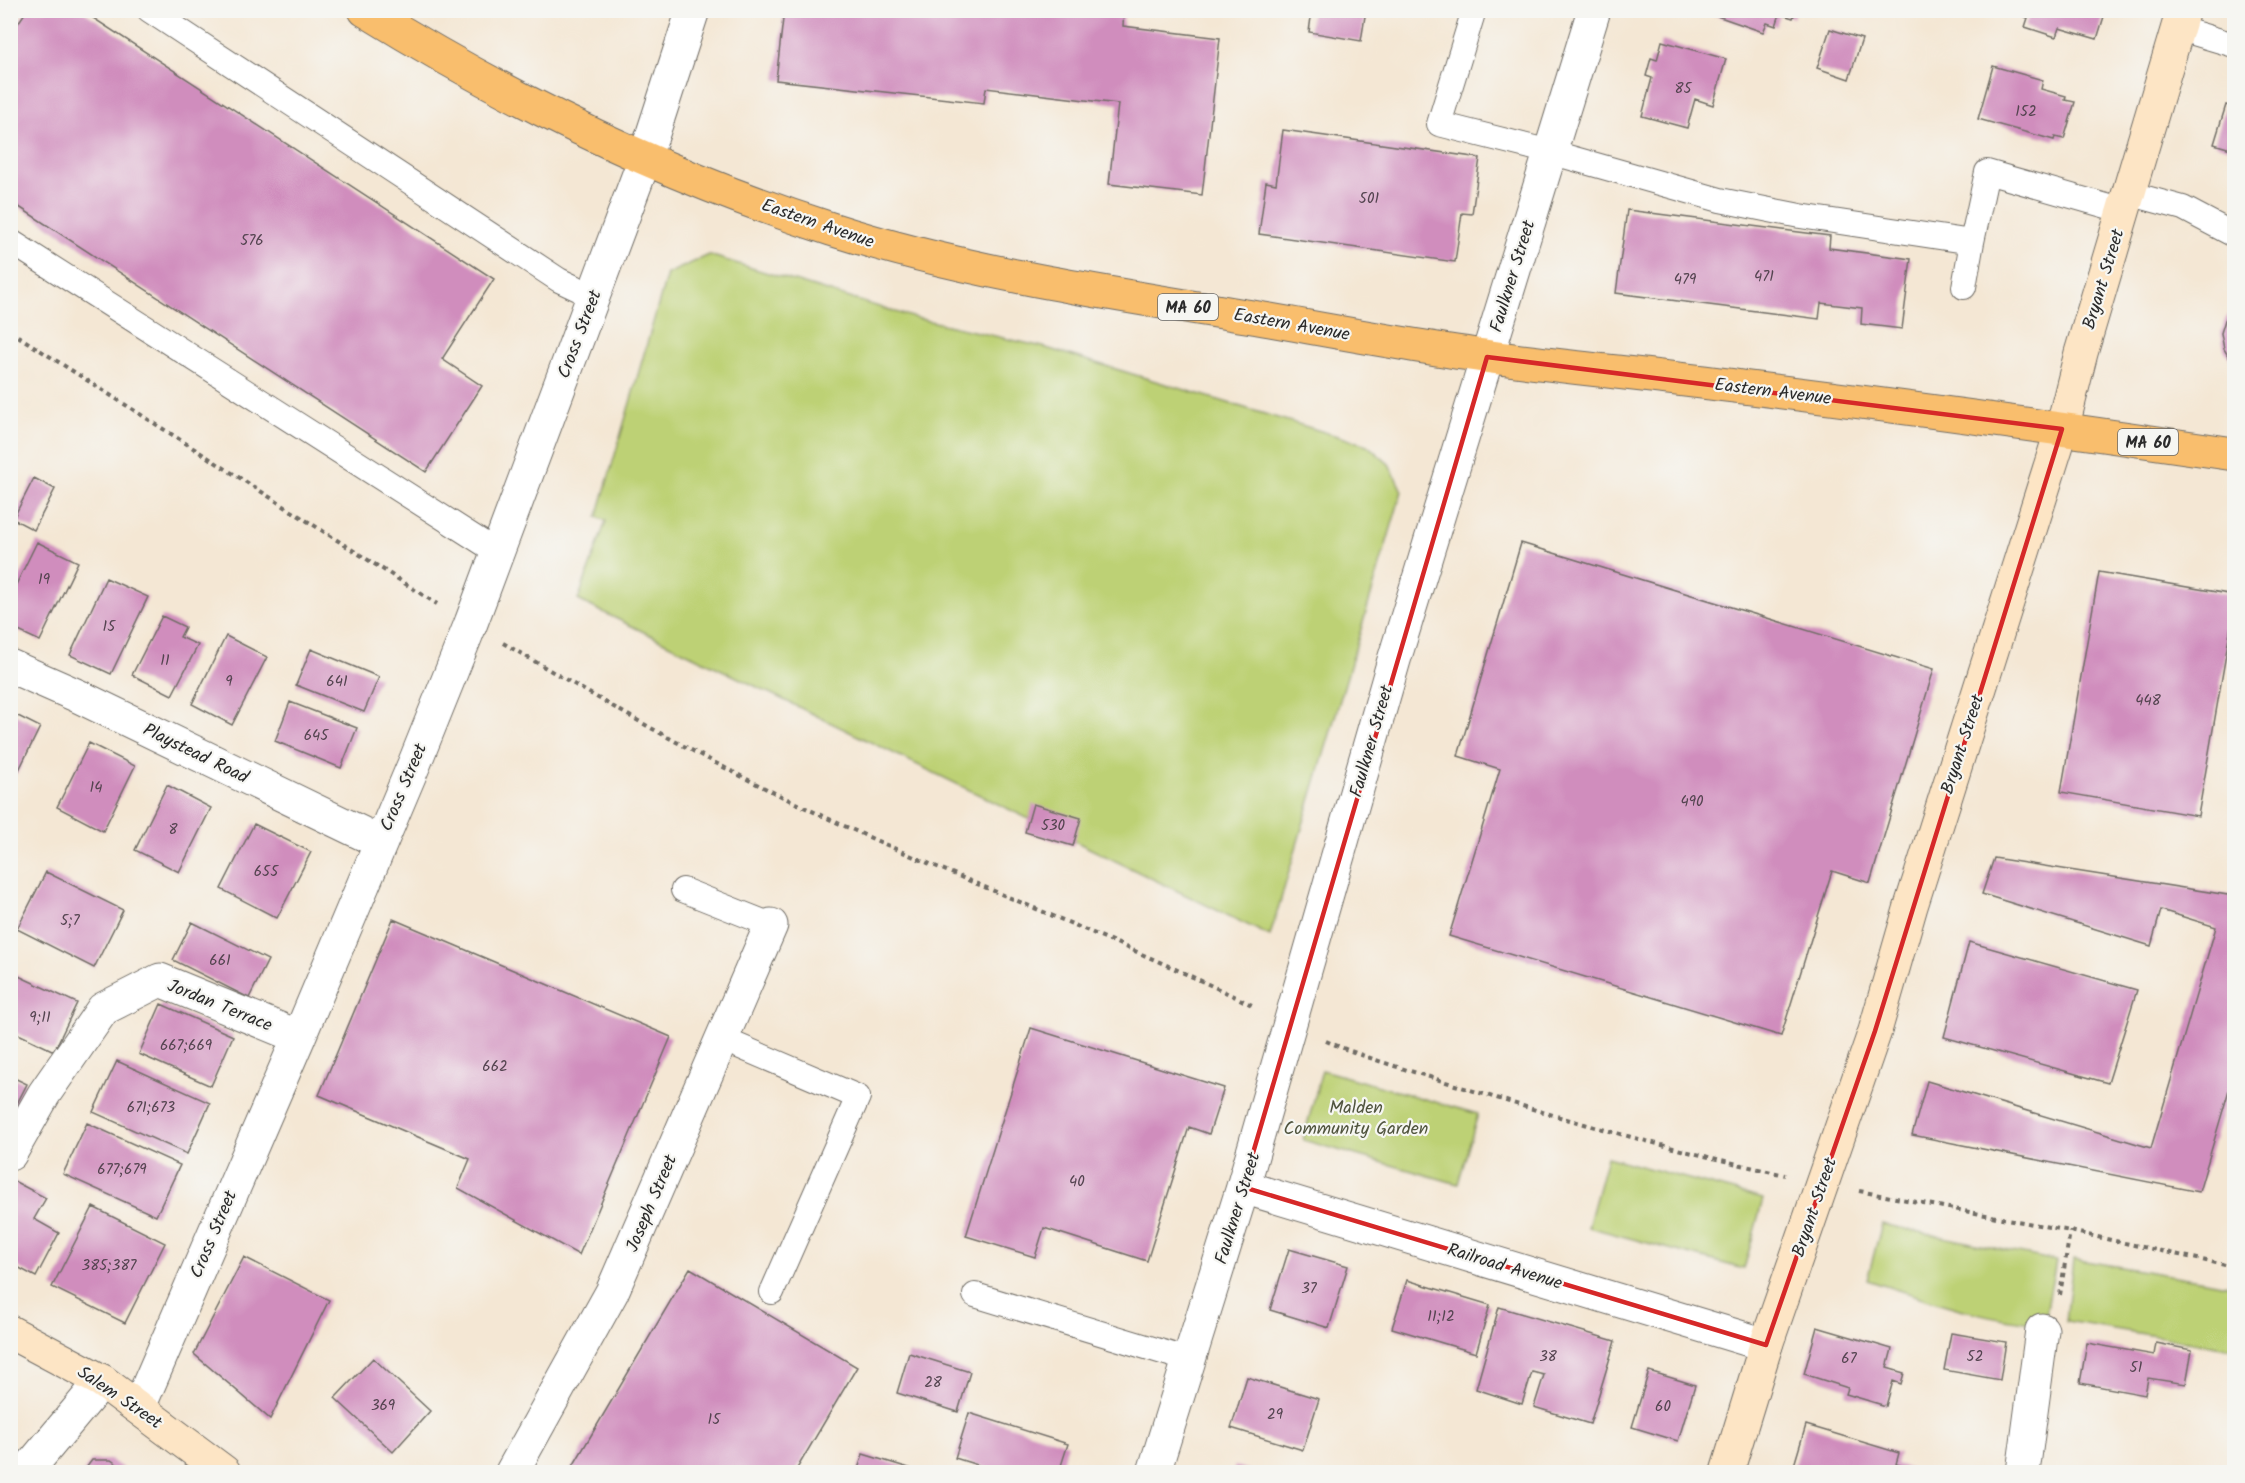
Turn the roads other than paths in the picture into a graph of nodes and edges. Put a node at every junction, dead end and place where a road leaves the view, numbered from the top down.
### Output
1 (149, 10) edge
2 (365, 10) edge
3 (693, 10) edge
4 (1474, 10) edge
5 (1594, 10) edge
6 (2180, 19) edge
7 (2235, 45) edge
8 (1550, 152) junction
9 (645, 158) junction
10 (2126, 202) junction
11 (2232, 226) edge
12 (10, 241) edge
13 (1972, 242) junction
14 (1964, 287) dead end
15 (593, 296) junction
16 (1487, 357) junction
17 (2062, 429) junction
18 (2235, 454) edge
19 (497, 552) junction
20 (10, 666) edge
21 (380, 842) junction
22 (683, 890) dead end
23 (771, 925) joint
24 (299, 1037) junction
25 (722, 1039) junction
26 (10, 1154) edge
27 (1244, 1187) junction
28 (772, 1292) dead end
29 (975, 1295) dead end
30 (2042, 1330) road end
31 (10, 1332) edge
32 (1766, 1345) junction
33 (1189, 1360) junction
34 (102, 1381) junction
35 (139, 1407) junction
36 (2033, 1470) edge
37 (26, 1473) edge
38 (224, 1473) edge
39 (512, 1473) edge
40 (1154, 1473) edge
41 (1727, 1473) edge

1 - 15 lane
2 - 9 main road, Eastern Avenue / MA 60
3 - 9 street, Cross Street
4 - 8 lane
5 - 8 street, Faulkner Street
6 - 7 lane
6 - 10 main road, Bryant Street
8 - 13 lane
8 - 16 street, Faulkner Street
9 - 15 street, Cross Street
9 - 16 main road, Eastern Avenue / MA 60
10 - 11 lane
10 - 13 lane
10 - 17 main road, Bryant Street
12 - 19 lane
13 - 14 lane
15 - 19 street, Cross Street
16 - 17 main road, Eastern Avenue / MA 60
16 - 27 street, Faulkner Street
17 - 18 main road, Eastern Avenue / MA 60
17 - 32 main road, Bryant Street
19 - 21 street, Cross Street
20 - 21 street, Playstead Road
21 - 24 street, Cross Street
22 - 23 lane
23 - 25 street, Joseph Street
24 - 26 street, Jordan Terrace
24 - 35 street, Cross Street
25 - 28 lane
25 - 39 street, Joseph Street
27 - 32 street, Railroad Avenue
27 - 33 street, Faulkner Street
29 - 33 lane
30 - 36 street
31 - 34 main road, Salem Street
32 - 41 main road, Bryant Street
33 - 40 street, Faulkner Street
34 - 35 main road, Salem Street
34 - 37 street
35 - 38 main road, Salem Street

